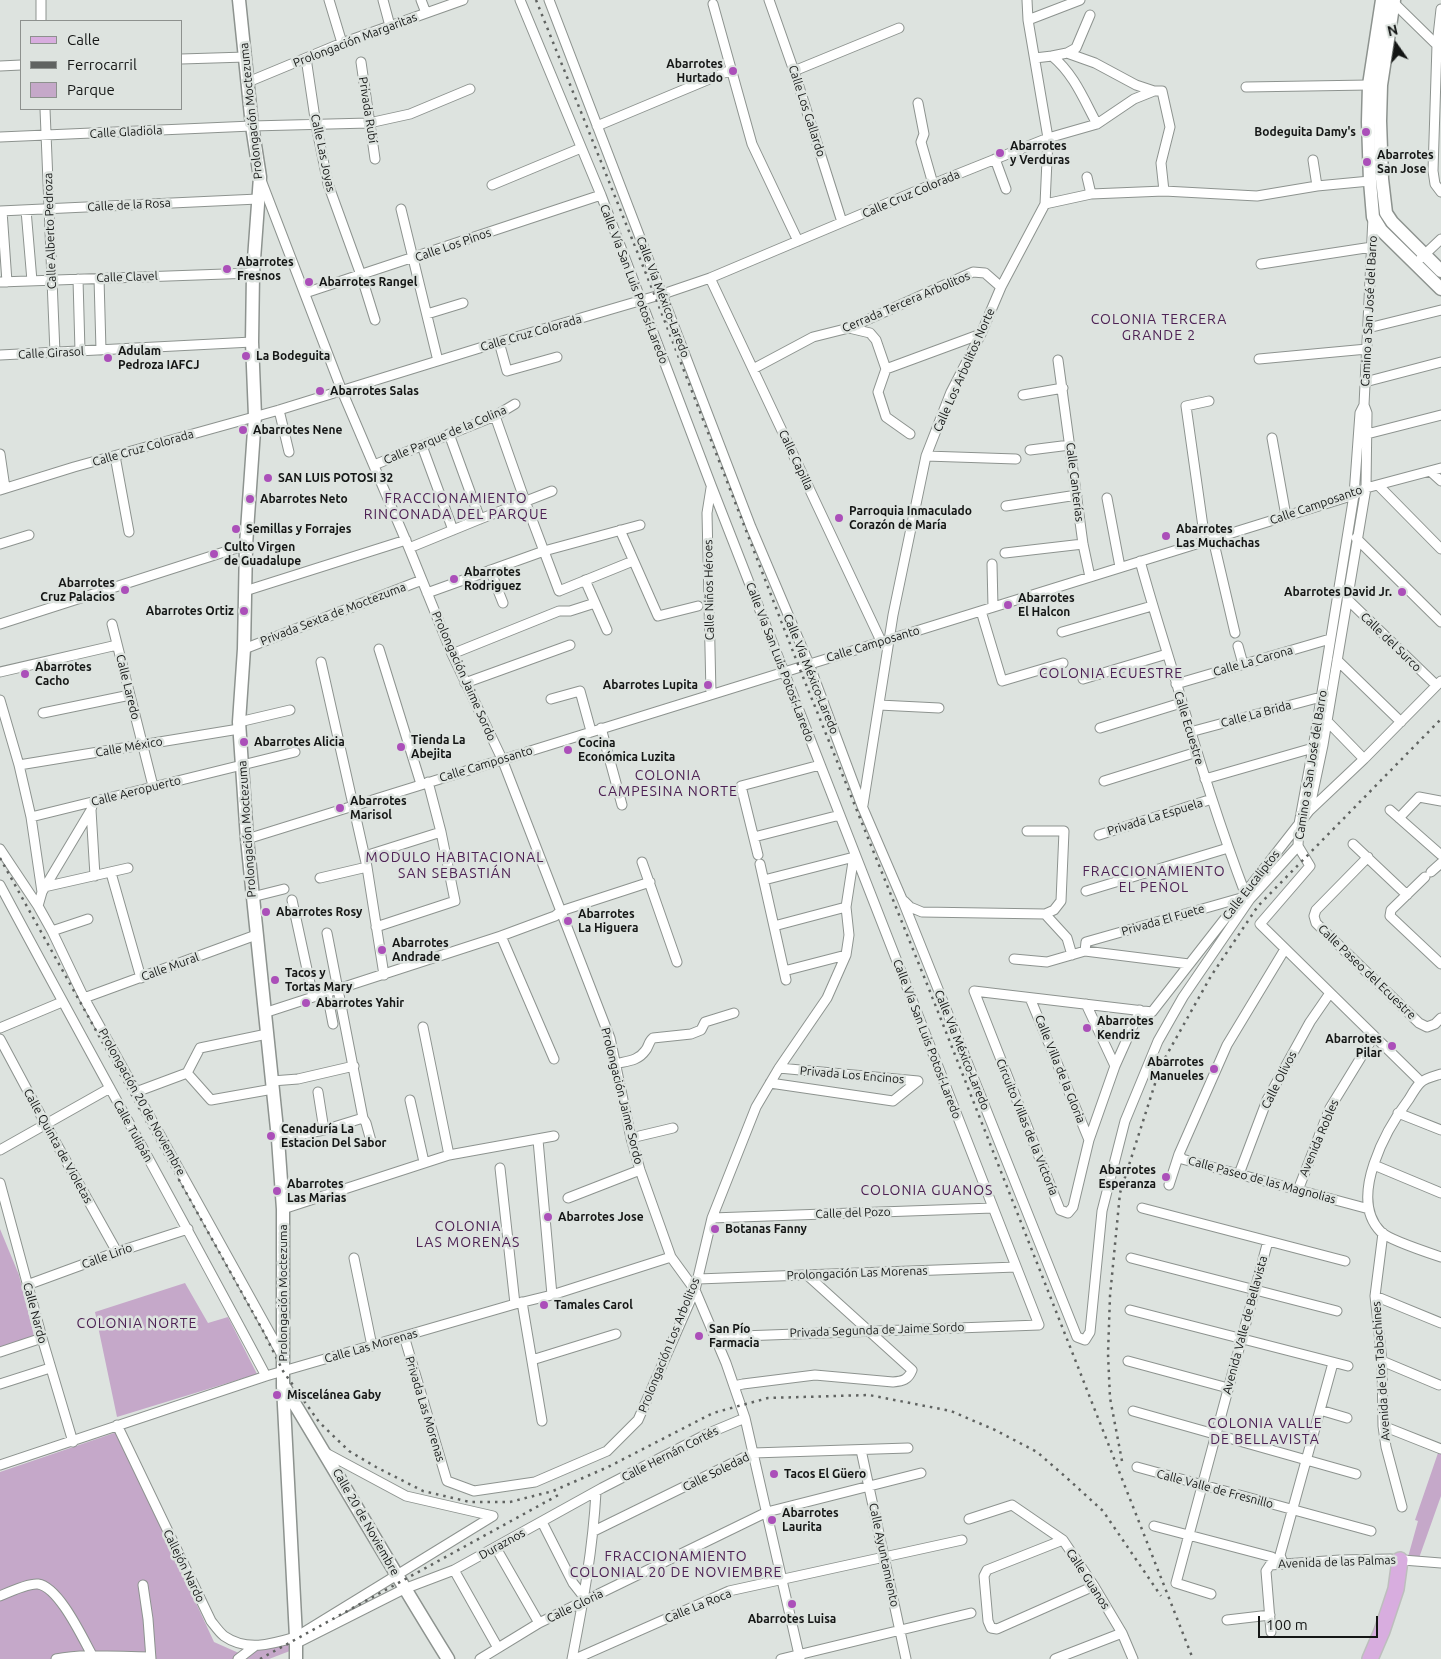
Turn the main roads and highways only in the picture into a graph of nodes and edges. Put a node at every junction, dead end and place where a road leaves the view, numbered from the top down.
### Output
1 (239, 0) edge
2 (1390, 1) edge
3 (1380, 215) junction
4 (1420, 259) junction
5 (1441, 271) edge
6 (1441, 289) edge
7 (283, 1386) junction
8 (296, 1659) edge
9 (448, 1659) edge
10 (1370, 1659) edge
11 (1377, 1659) edge

1 - 7 main road, Prolongación Moctezuma
2 - 3 main road
2 - 3 main road
3 - 4 main road
4 - 5 main road
4 - 6 main road
7 - 8 main road, Prolongación Moctezuma
7 - 9 main road, Calle 20 de Noviembre
10 - 11 main road

